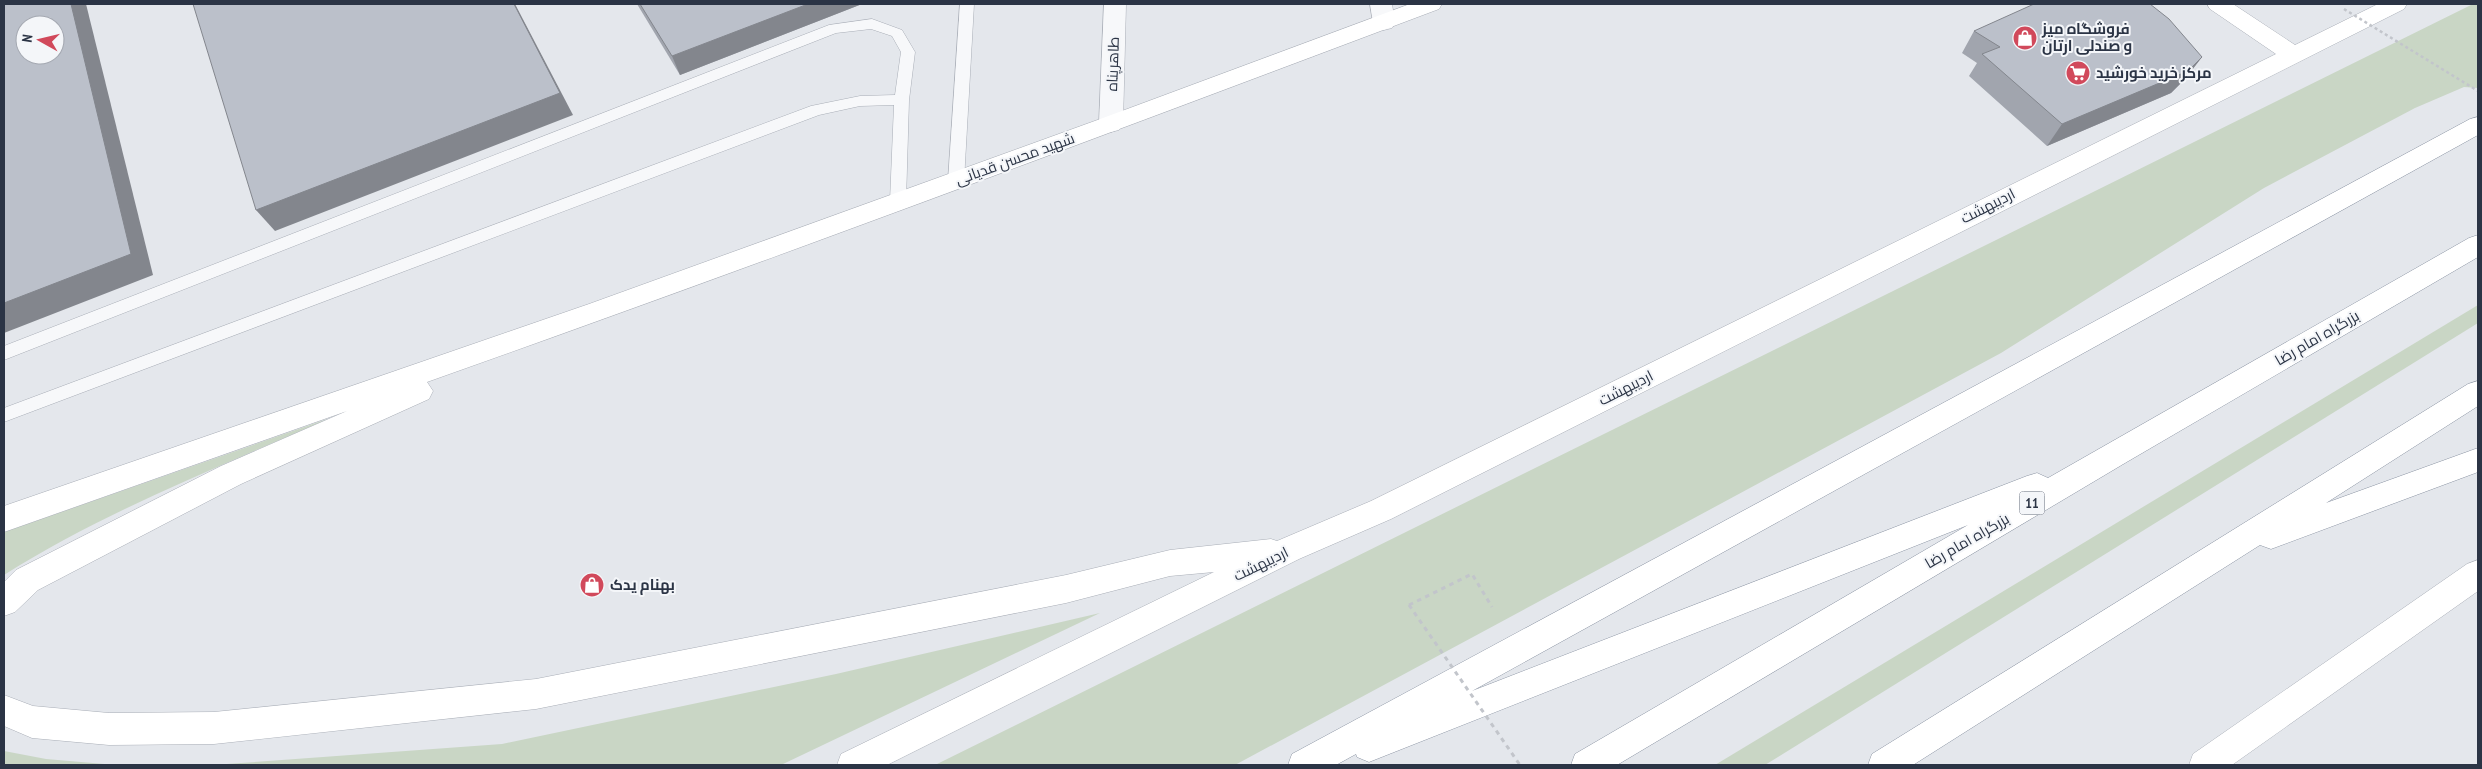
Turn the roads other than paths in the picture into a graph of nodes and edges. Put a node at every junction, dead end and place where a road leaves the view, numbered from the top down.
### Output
1 (967, 4) edge
2 (1115, 4) edge
3 (1431, 4) edge
4 (2218, 4) edge
5 (2396, 4) edge
6 (1383, 13) edge
7 (2292, 54) junction
8 (902, 100) junction
9 (1111, 124) junction
10 (2478, 125) edge
11 (956, 181) junction
12 (898, 201) junction
13 (2478, 244) edge
14 (598, 311) junction
15 (4, 353) edge
16 (2478, 392) edge
17 (4, 415) edge
18 (2115, 454) junction
19 (2478, 460) edge
20 (4, 519) edge
21 (1288, 550) junction
22 (2218, 556) junction
23 (2478, 574) edge
24 (4, 602) edge
25 (4, 710) edge
26 (853, 765) edge
27 (1304, 765) edge
28 (1320, 765) edge
29 (1587, 765) edge
30 (1884, 765) edge
31 (2206, 765) edge

1 - 11 lane
2 - 9 street, طاهرپناه
3 - 6 main road, شهید محسن قدیانی
4 - 7 main road
5 - 7 main road, اردیبهشت
6 - 9 main road, شهید محسن قدیانی
7 - 21 main road, اردیبهشت
8 - 12 lane
8 - 15 lane
8 - 17 lane
9 - 11 main road, شهید محسن قدیانی
10 - 27 main road
11 - 12 main road, شهید محسن قدیانی
12 - 14 main road, شهید محسن قدیانی
13 - 18 main road, بزرگراه امام رضا / 11
14 - 20 main road
14 - 24 main road
16 - 22 main road
18 - 28 main road
18 - 29 main road, بزرگراه امام رضا / 11
19 - 22 main road
21 - 25 main road
21 - 26 main road, اردیبهشت
22 - 30 main road
23 - 31 main road

